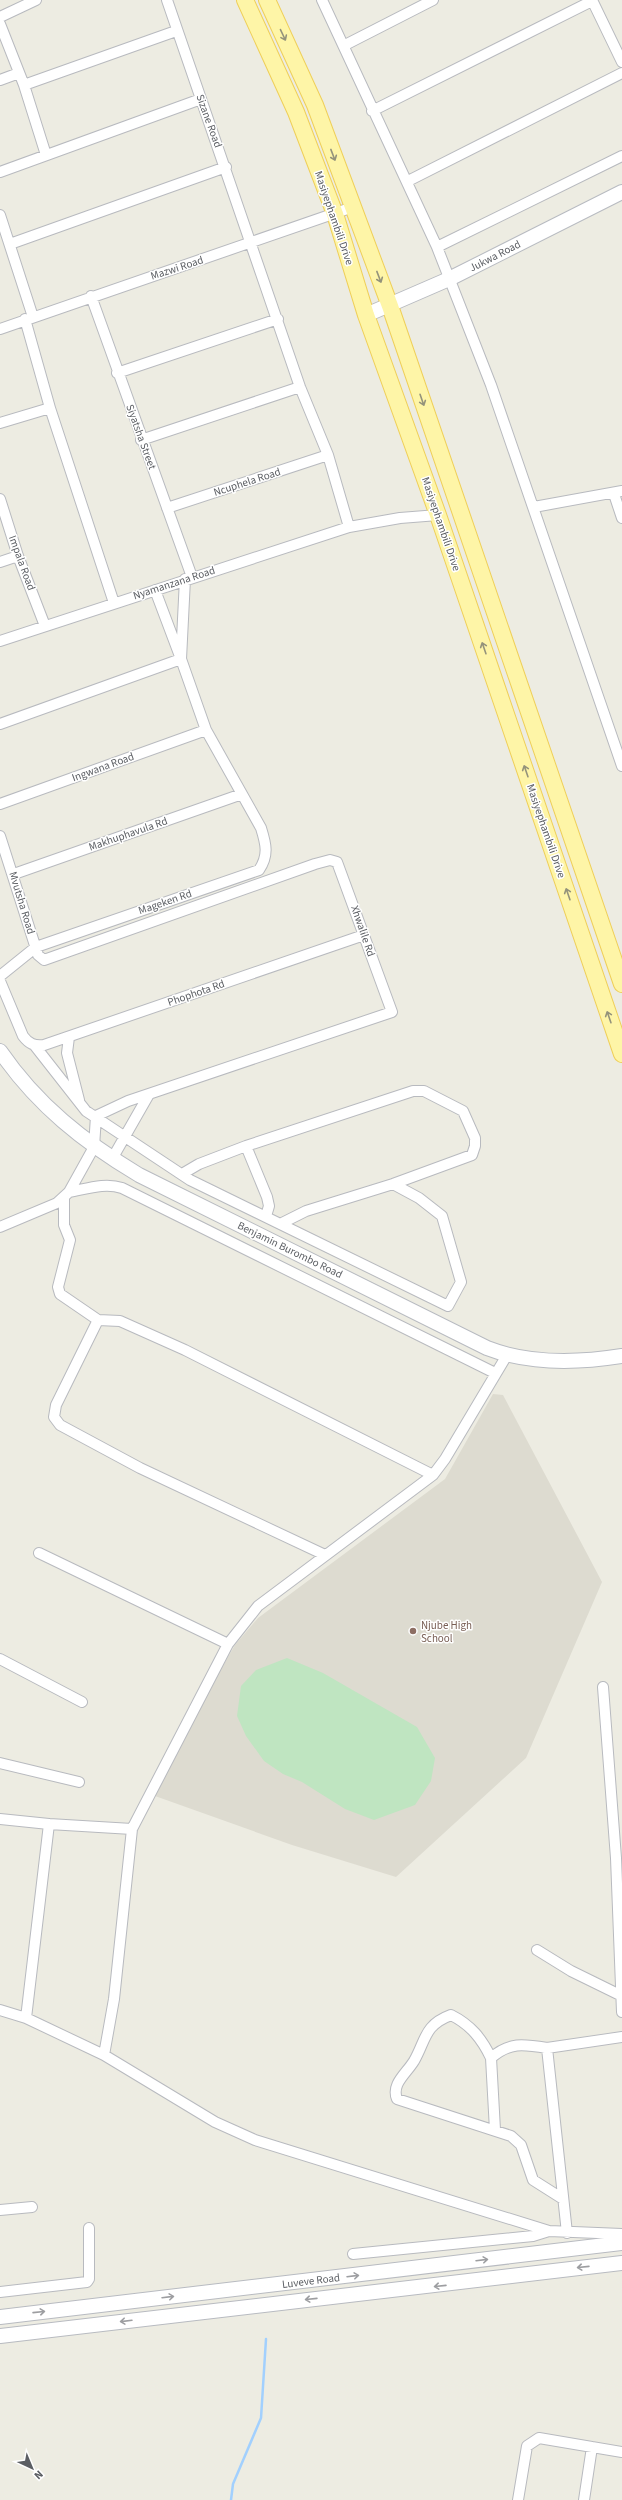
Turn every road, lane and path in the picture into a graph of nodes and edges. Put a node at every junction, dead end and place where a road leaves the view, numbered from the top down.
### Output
1 (36, 0) edge
2 (167, 0) edge
3 (245, 0) edge
4 (267, 0) edge
5 (322, 0) edge
6 (433, 0) edge
7 (592, 1) edge
8 (0, 17) edge
9 (0, 24) edge
10 (176, 31) junction
11 (345, 45) junction
12 (622, 62) edge
13 (19, 73) junction
14 (622, 73) edge
15 (0, 80) edge
16 (24, 85) junction
17 (201, 99) junction
18 (372, 111) junction
19 (46, 155) junction
20 (622, 156) edge
21 (226, 167) junction
22 (0, 172) edge
23 (408, 181) junction
24 (622, 192) edge
25 (353, 207) junction
26 (335, 214) junction
27 (0, 215) edge
28 (252, 243) junction
29 (10, 244) junction
30 (437, 247) junction
31 (449, 279) junction
32 (91, 296) junction
33 (390, 306) junction
34 (366, 315) junction
35 (29, 318) junction
36 (278, 319) junction
37 (0, 329) edge
38 (117, 373) junction
39 (300, 387) junction
40 (50, 408) junction
41 (0, 423) edge
42 (142, 440) junction
43 (328, 455) junction
44 (618, 492) edge
45 (0, 499) edge
46 (534, 507) junction
47 (167, 508) junction
48 (438, 515) junction
49 (622, 518) edge
50 (349, 527) junction
51 (18, 556) junction
52 (0, 562) edge
53 (188, 578) junction
54 (155, 590) junction
55 (114, 603) junction
56 (45, 626) junction
57 (0, 641) edge
58 (181, 659) junction
59 (0, 724) edge
60 (206, 730) junction
61 (618, 742) edge
62 (622, 766) edge
63 (242, 794) junction
64 (0, 804) edge
65 (0, 836) edge
66 (14, 874) junction
67 (364, 935) junction
68 (36, 947) junction
69 (0, 976) edge
70 (0, 981) edge
71 (622, 984) edge
72 (69, 1037) junction
73 (32, 1044) junction
74 (0, 1051) edge
75 (622, 1054) edge
76 (148, 1096) junction
77 (81, 1106) junction
78 (96, 1116) junction
79 (125, 1137) junction
80 (246, 1146) junction
81 (94, 1147) junction
82 (112, 1159) junction
83 (182, 1174) junction
84 (393, 1184) junction
85 (66, 1195) junction
86 (266, 1216) junction
87 (280, 1224) junction
88 (0, 1227) edge
89 (98, 1320) junction
90 (507, 1355) junction
91 (622, 1356) edge
92 (495, 1373) junction
93 (433, 1475) junction
94 (39, 1553) dead end
95 (325, 1555) junction
96 (228, 1644) junction
97 (0, 1660) edge
98 (603, 1687) dead end
99 (82, 1702) dead end
100 (0, 1763) edge
101 (78, 1782) dead end
102 (0, 1819) edge
103 (50, 1824) junction
104 (132, 1829) junction
105 (619, 1858) edge
106 (537, 1950) dead end
107 (620, 1995) junction
108 (0, 2010) edge
109 (622, 2012) edge
110 (26, 2018) junction
111 (622, 2037) edge
112 (547, 2048) junction
113 (104, 2055) junction
114 (491, 2058) junction
115 (495, 2130) junction
116 (563, 2199) junction
117 (32, 2207) dead end
118 (0, 2210) edge
119 (89, 2228) dead end
120 (549, 2231) junction
121 (567, 2233) junction
122 (622, 2234) edge
123 (622, 2243) edge
124 (353, 2254) dead end
125 (622, 2263) edge
126 (0, 2292) edge
127 (0, 2316) edge
128 (0, 2336) edge
129 (592, 2447) junction
130 (622, 2452) edge
131 (518, 2500) edge
132 (584, 2500) edge

1 - 8 street
2 - 10 street, Sizane Road
3 - 26 main road, Masiyephambili Drive
4 -> 25 main road, Masiyephambili Drive
5 - 11 street
6 - 11 street
7 - 12 street
7 - 18 street
9 - 13 street
10 - 16 street
10 - 17 street, Sizane Road
11 - 18 street
13 - 15 street
13 - 16 street
14 - 23 street
16 - 19 street
17 - 19 street
17 - 21 street, Sizane Road
18 - 23 street
19 - 22 street
20 - 30 street
21 - 28 street, Sizane Road
21 - 29 street
23 - 30 street
24 - 31 street, Jukwa Road
25 - 26 street, Mazwi Road
25 -> 33 main road, Masiyephambili Drive
26 - 28 street, Mazwi Road
26 - 34 main road, Masiyephambili Drive
27 - 29 street
28 - 32 street, Mazwi Road
28 - 36 street, Sizane Road
29 - 35 street
30 - 31 street
31 - 33 street, Jukwa Road
31 - 46 street
32 - 35 street, Mazwi Road
32 - 38 street, Siyatsha Street
33 - 34 street, Jukwa Road
33 -> 71 main road, Masiyephambili Drive
34 - 48 main road, Masiyephambili Drive
35 - 37 street, Mazwi Road
35 - 40 street
36 - 38 street
36 - 39 street, Sizane Road
38 - 42 street, Siyatsha Street
39 - 42 street
39 - 43 street, Sizane Road
40 - 41 street
40 - 55 street
42 - 47 street, Siyatsha Street
43 - 47 street, Ncuphela Road
43 - 50 street, Sizane Road
44 - 46 street
44 - 49 street
45 - 51 street, Impala Road
46 - 61 street
47 - 53 street, Siyatsha Street
48 - 50 street, Nyamanzana Road
75 -> 48 main road, Masiyephambili Drive
50 - 53 street, Nyamanzana Road
51 - 52 street
51 - 56 street, Impala Road
53 - 54 street, Nyamanzana Road
53 - 58 street
54 - 55 street, Nyamanzana Road
54 - 58 street
55 - 56 street, Nyamanzana Road
56 - 57 street, Nyamanzana Road
58 - 59 street
58 - 60 street
60 - 63 street
60 - 64 street, Ingwana Road
61 - 62 street
63 - 66 street, Makhuphavula Rd
63 - 68 street, Mageken Rd
65 - 66 street, Mvutsha Road
66 - 68 street, Mvutsha Road
67 - 68 street, Xhwalile Rd
67 - 72 street, Phophota Rd
67 - 76 street, Xhwalile Rd
68 - 69 street, Mageken Rd
70 - 73 street
72 - 73 street, Phophota Rd
72 - 77 street
73 - 77 street
74 - 81 street, Benjamin Burombo Road
76 - 78 street, Xhwalile Rd
76 - 79 street
77 - 78 street
78 - 79 street
78 - 81 street
79 - 82 street
79 - 83 street
80 - 83 street
80 - 84 street
80 - 86 street
81 - 82 street, Benjamin Burombo Road
81 - 85 street
82 - 90 street, Benjamin Burombo Road
83 - 86 street
84 - 87 street
84 - 87 street
85 - 88 street
85 - 89 street
85 - 92 street
86 - 87 street
89 - 93 street
89 - 95 street
90 - 91 street, Benjamin Burombo Road
90 - 92 street
92 - 93 street
93 - 95 street
94 - 96 street
95 - 96 street
96 - 104 street
97 - 99 street
98 - 105 street
100 - 101 street
102 - 103 street
103 - 104 street
103 - 110 street
104 - 113 street
105 - 107 street
106 - 107 street
107 - 109 street
108 - 110 street
110 - 113 street
111 - 112 street
112 - 114 street
112 - 116 street
113 - 120 street
114 - 115 street
114 - 115 street
115 - 116 street
116 - 121 street
117 - 118 street
119 - 126 street
120 - 121 street
120 - 124 street
121 - 122 street
127 -> 123 street, Luveve Road
125 -> 128 street, Luveve Road
129 - 130 street
129 - 131 street
129 - 132 street

